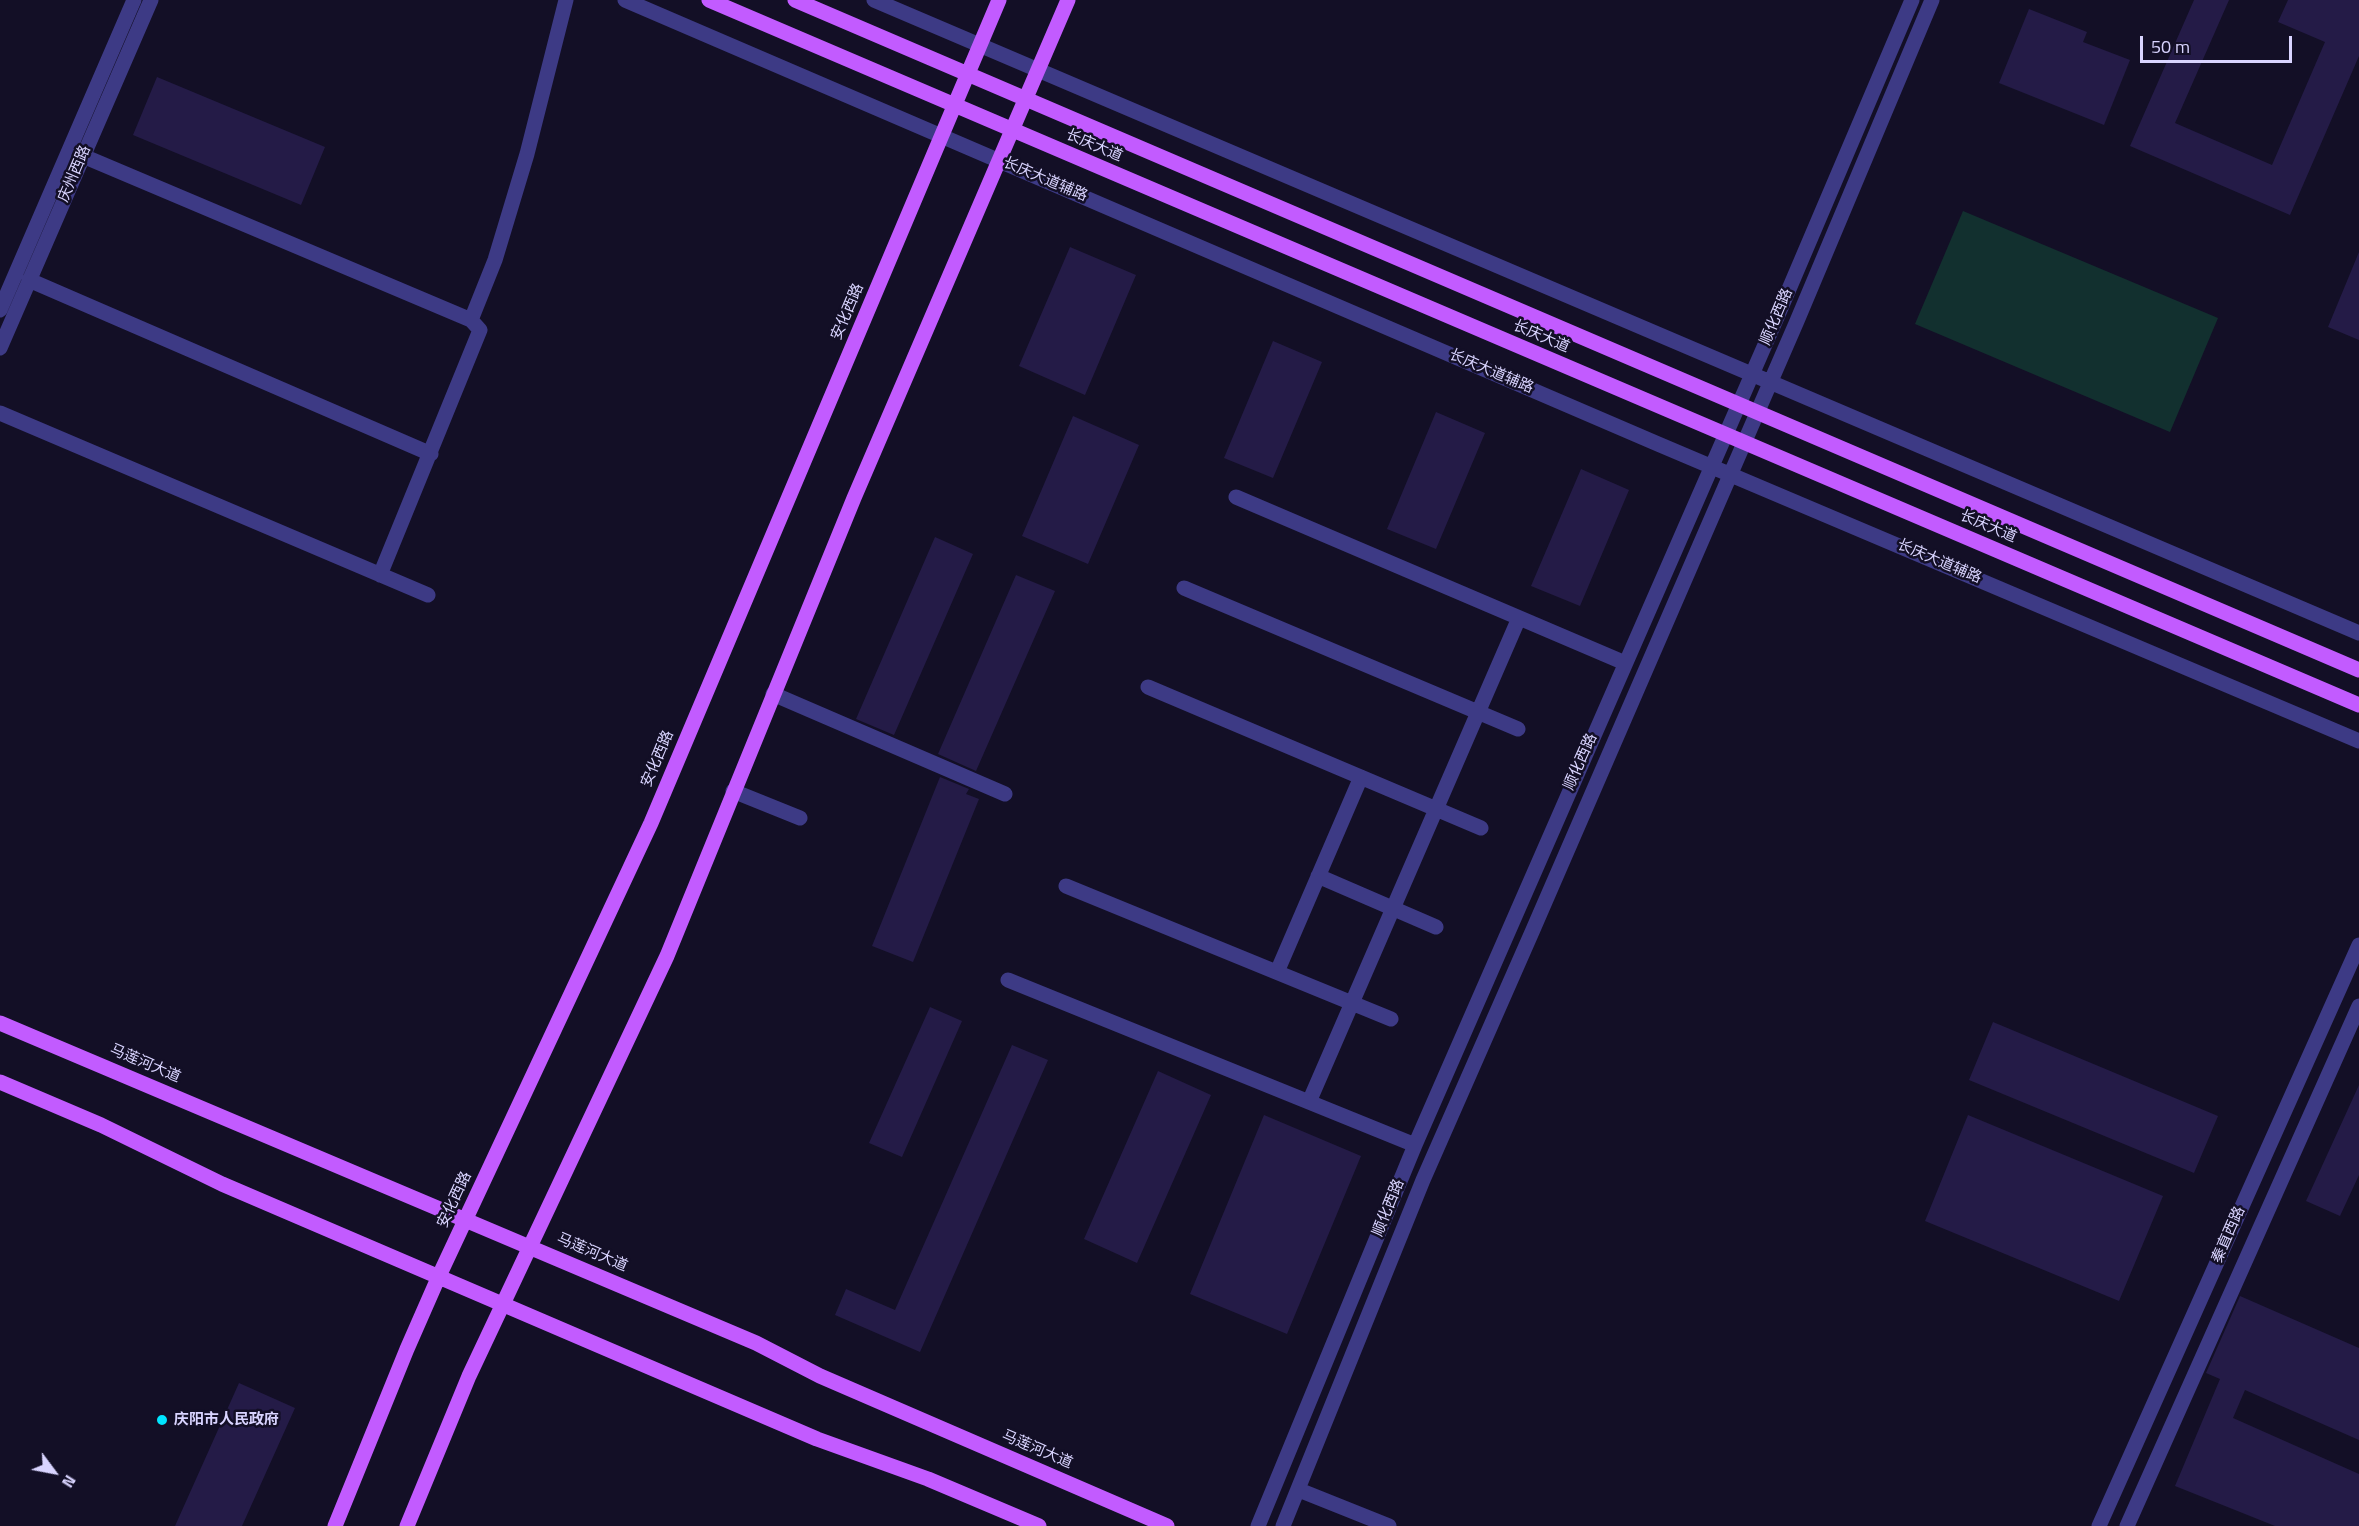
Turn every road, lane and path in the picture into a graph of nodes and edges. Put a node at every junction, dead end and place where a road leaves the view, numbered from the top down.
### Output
1 (134, 0) edge
2 (151, 0) edge
3 (566, 0) edge
4 (625, 0) edge
5 (709, 0) edge
6 (795, 0) edge
7 (874, 0) edge
8 (999, 0) edge
9 (1068, 0) edge
10 (1912, 0) edge
11 (1932, 0) edge
12 (980, 45) junction
13 (1038, 69) junction
14 (968, 74) junction
15 (1024, 99) junction
16 (955, 105) junction
17 (1011, 130) junction
18 (942, 136) junction
19 (83, 156) junction
20 (998, 160) junction
21 (29, 280) junction
22 (0, 310) edge
23 (471, 320) junction
24 (0, 348) edge
25 (1752, 374) junction
26 (1771, 382) junction
27 (1738, 405) junction
28 (1757, 412) junction
29 (0, 413) edge
30 (1725, 435) junction
31 (1743, 443) junction
32 (431, 454) junction
33 (1711, 466) junction
34 (1730, 473) junction
35 (1236, 496) dead end
36 (380, 574) junction
37 (1184, 588) dead end
38 (428, 595) dead end
39 (1519, 618) junction
40 (2359, 633) edge
41 (1625, 663) junction
42 (2359, 670) edge
43 (1148, 687) dead end
44 (773, 694) junction
45 (2359, 705) edge
46 (1478, 712) junction
47 (1518, 729) dead end
48 (2359, 741) edge
49 (1361, 777) junction
50 (733, 791) junction
51 (1005, 794) dead end
52 (1436, 809) junction
53 (800, 818) dead end
54 (1481, 828) dead end
55 (1318, 876) junction
56 (1066, 886) dead end
57 (1393, 908) junction
58 (1436, 927) dead end
59 (2359, 945) edge
60 (1277, 972) junction
61 (1008, 980) dead end
62 (1352, 1004) junction
63 (2359, 1006) edge
64 (1391, 1019) dead end
65 (0, 1023) edge
66 (0, 1082) edge
67 (1310, 1102) junction
68 (1415, 1145) junction
69 (466, 1219) junction
70 (529, 1246) junction
71 (439, 1276) junction
72 (503, 1303) junction
73 (1299, 1490) junction
74 (335, 1526) edge
75 (407, 1526) edge
76 (1039, 1526) edge
77 (1167, 1526) edge
78 (1258, 1526) edge
79 (1283, 1526) edge
80 (1389, 1526) edge
81 (2099, 1526) edge
82 (2127, 1526) edge

1 - 22 street, 庆州西路
2 - 19 street, 庆州西路
3 - 23 street
4 - 18 street, 长庆大道辅路
5 - 16 main road, 长庆大道
6 - 14 main road, 长庆大道
7 - 12 street
8 - 12 main road, 安化西路
9 - 13 main road
10 - 25 street, 顺化西路
11 - 26 street, 顺化西路
12 - 13 street
12 - 14 main road, 安化西路
13 - 15 main road
13 - 25 street
14 - 15 main road, 长庆大道
14 - 16 main road, 安化西路
15 - 17 main road
15 - 27 main road, 长庆大道
16 - 17 main road, 长庆大道
16 - 18 main road, 安化西路
17 - 20 main road
17 - 30 main road, 长庆大道
18 - 20 street, 长庆大道辅路
18 - 69 main road, 安化西路
19 - 21 street, 庆州西路
19 - 23 street
20 - 33 street, 长庆大道辅路
20 - 44 main road
21 - 24 street, 庆州西路
21 - 32 street
23 - 32 street
25 - 26 street
25 - 27 street, 顺化西路
26 - 28 street, 顺化西路
26 - 40 street
27 - 28 main road, 长庆大道
27 - 30 street, 顺化西路
28 - 31 street, 顺化西路
28 - 42 main road, 长庆大道
29 - 36 street
30 - 31 main road, 长庆大道
30 - 33 street, 顺化西路
31 - 34 street, 顺化西路
31 - 45 main road, 长庆大道
32 - 36 street
33 - 34 street, 长庆大道辅路
33 - 41 street, 顺化西路
34 - 48 street, 长庆大道辅路
34 - 73 street, 顺化西路
35 - 39 street
36 - 38 street
37 - 46 street
39 - 41 street
39 - 46 street
41 - 68 street, 顺化西路
43 - 49 street
44 - 50 main road
44 - 51 street
46 - 47 street
46 - 52 street
49 - 52 street
49 - 55 street
50 - 53 street
50 - 70 main road
52 - 54 street
52 - 57 street
55 - 57 street
55 - 60 street
56 - 60 street
57 - 58 street
57 - 62 street
59 - 81 street, 秦直西路
60 - 62 street
61 - 67 street
62 - 64 street
62 - 67 street
63 - 82 street, 秦直西路
65 - 69 main road, 马莲河大道
66 - 71 main road
67 - 68 street
68 - 78 street, 顺化西路
69 - 70 main road, 马莲河大道
69 - 71 main road, 安化西路
70 - 72 main road
70 - 77 main road, 马莲河大道
71 - 72 main road
71 - 74 main road, 安化西路
72 - 75 main road
72 - 76 main road
73 - 79 street, 顺化西路
73 - 80 street

